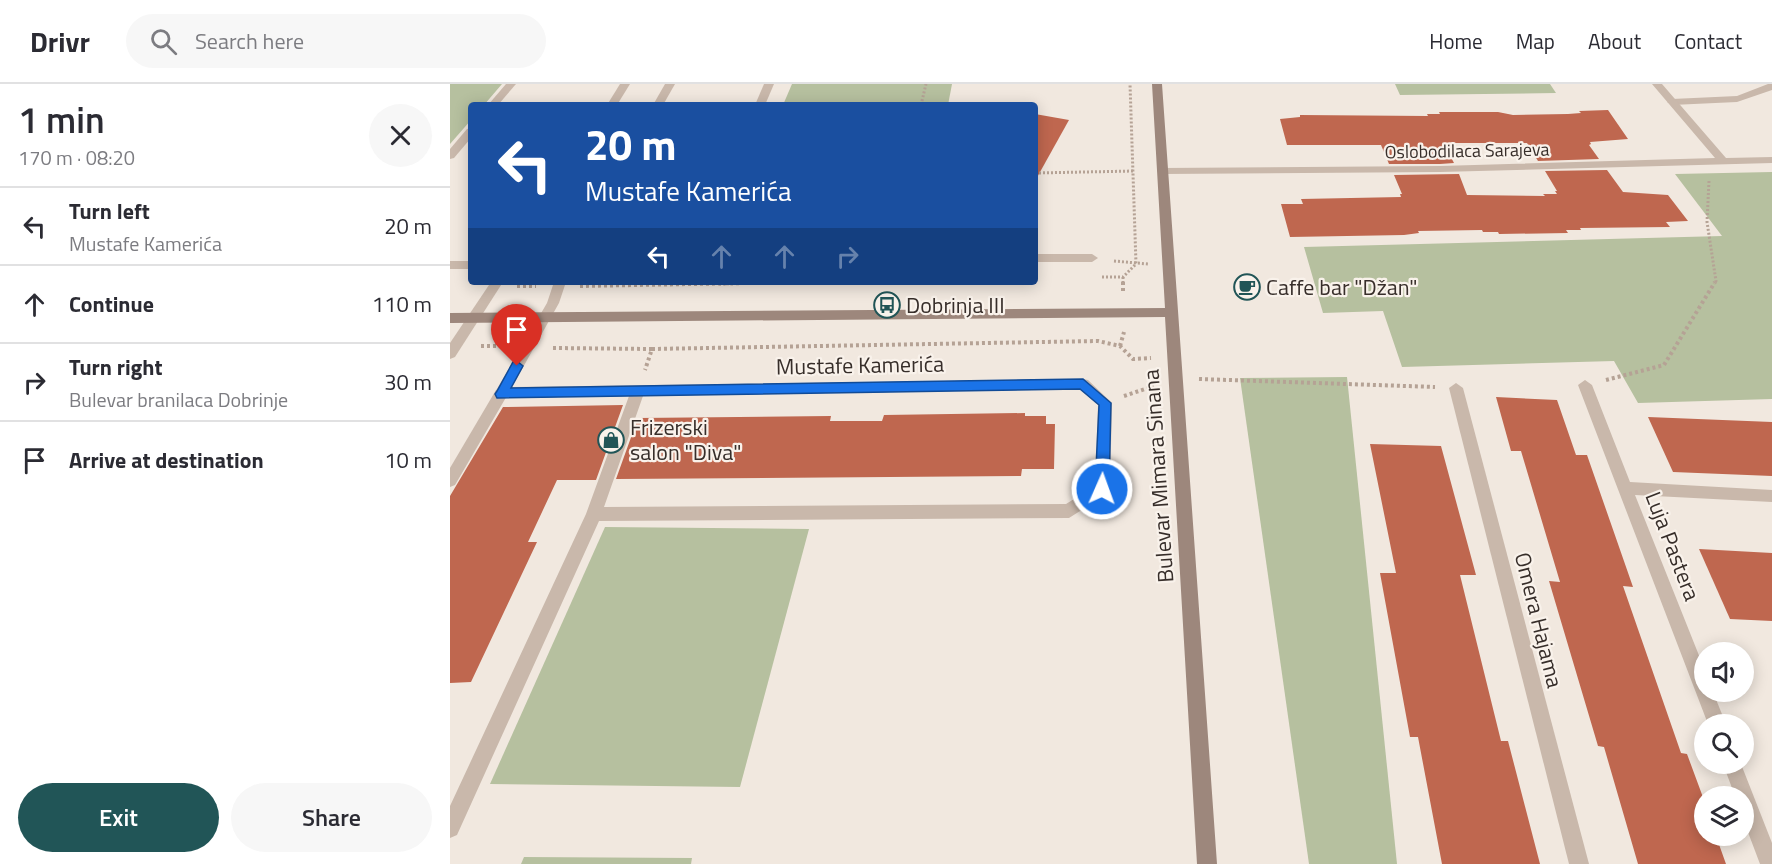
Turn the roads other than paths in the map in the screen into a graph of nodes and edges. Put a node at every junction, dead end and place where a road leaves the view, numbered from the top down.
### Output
1 (511, 84) edge
2 (625, 84) edge
3 (670, 84) edge
4 (769, 84) edge
5 (1157, 84) edge
6 (1657, 84) edge
7 (1772, 86) edge
8 (496, 102) edge
9 (614, 102) edge
10 (660, 102) edge
11 (760, 102) edge
12 (1672, 102) junction
13 (468, 135) edge
14 (450, 156) edge
15 (1722, 160) junction
16 (1772, 160) edge
17 (1162, 171) junction
18 (1038, 258) edge
19 (1092, 258) road end
20 (450, 264) edge
21 (468, 265) edge
22 (495, 285) edge
23 (559, 285) edge
24 (1170, 312) junction
25 (544, 317) junction
26 (450, 318) edge
27 (473, 318) junction
28 (453, 350) edge
29 (1585, 385) road end
30 (1456, 388) road end
31 (638, 390) junction
32 (501, 394) junction
33 (450, 481) edge
34 (1625, 488) junction
35 (1772, 496) edge
36 (594, 514) junction
37 (1712, 714) edge
38 (1736, 774) edge
39 (450, 828) edge
40 (1769, 853) edge
41 (1207, 864) edge
42 (1579, 864) edge

1 - 8 street
2 - 9 street
3 - 10 street
4 - 11 street
5 - 17 street, Bulevar Mimara Sinana
6 - 12 street
7 - 12 street
12 - 15 street
13 - 14 street
15 - 16 street, Oslobodilaca Sarajeva
15 - 17 street, Oslobodilaca Sarajeva
17 - 24 street, Bulevar Mimara Sinana
18 - 19 street
20 - 21 street
22 - 27 street
23 - 25 street
24 - 25 street
24 - 41 street, Bulevar Mimara Sinana
25 - 27 street
25 - 32 street
26 - 27 street
27 - 28 street
29 - 34 street, Luja Pastera
30 - 42 street, Omera Hajama
31 - 32 street, Mustafe Kamerića
31 - 36 street
31 - 36 street, Mustafe Kamerića
32 - 33 street
34 - 35 street
34 - 37 street, Luja Pastera
36 - 39 street
38 - 40 street

